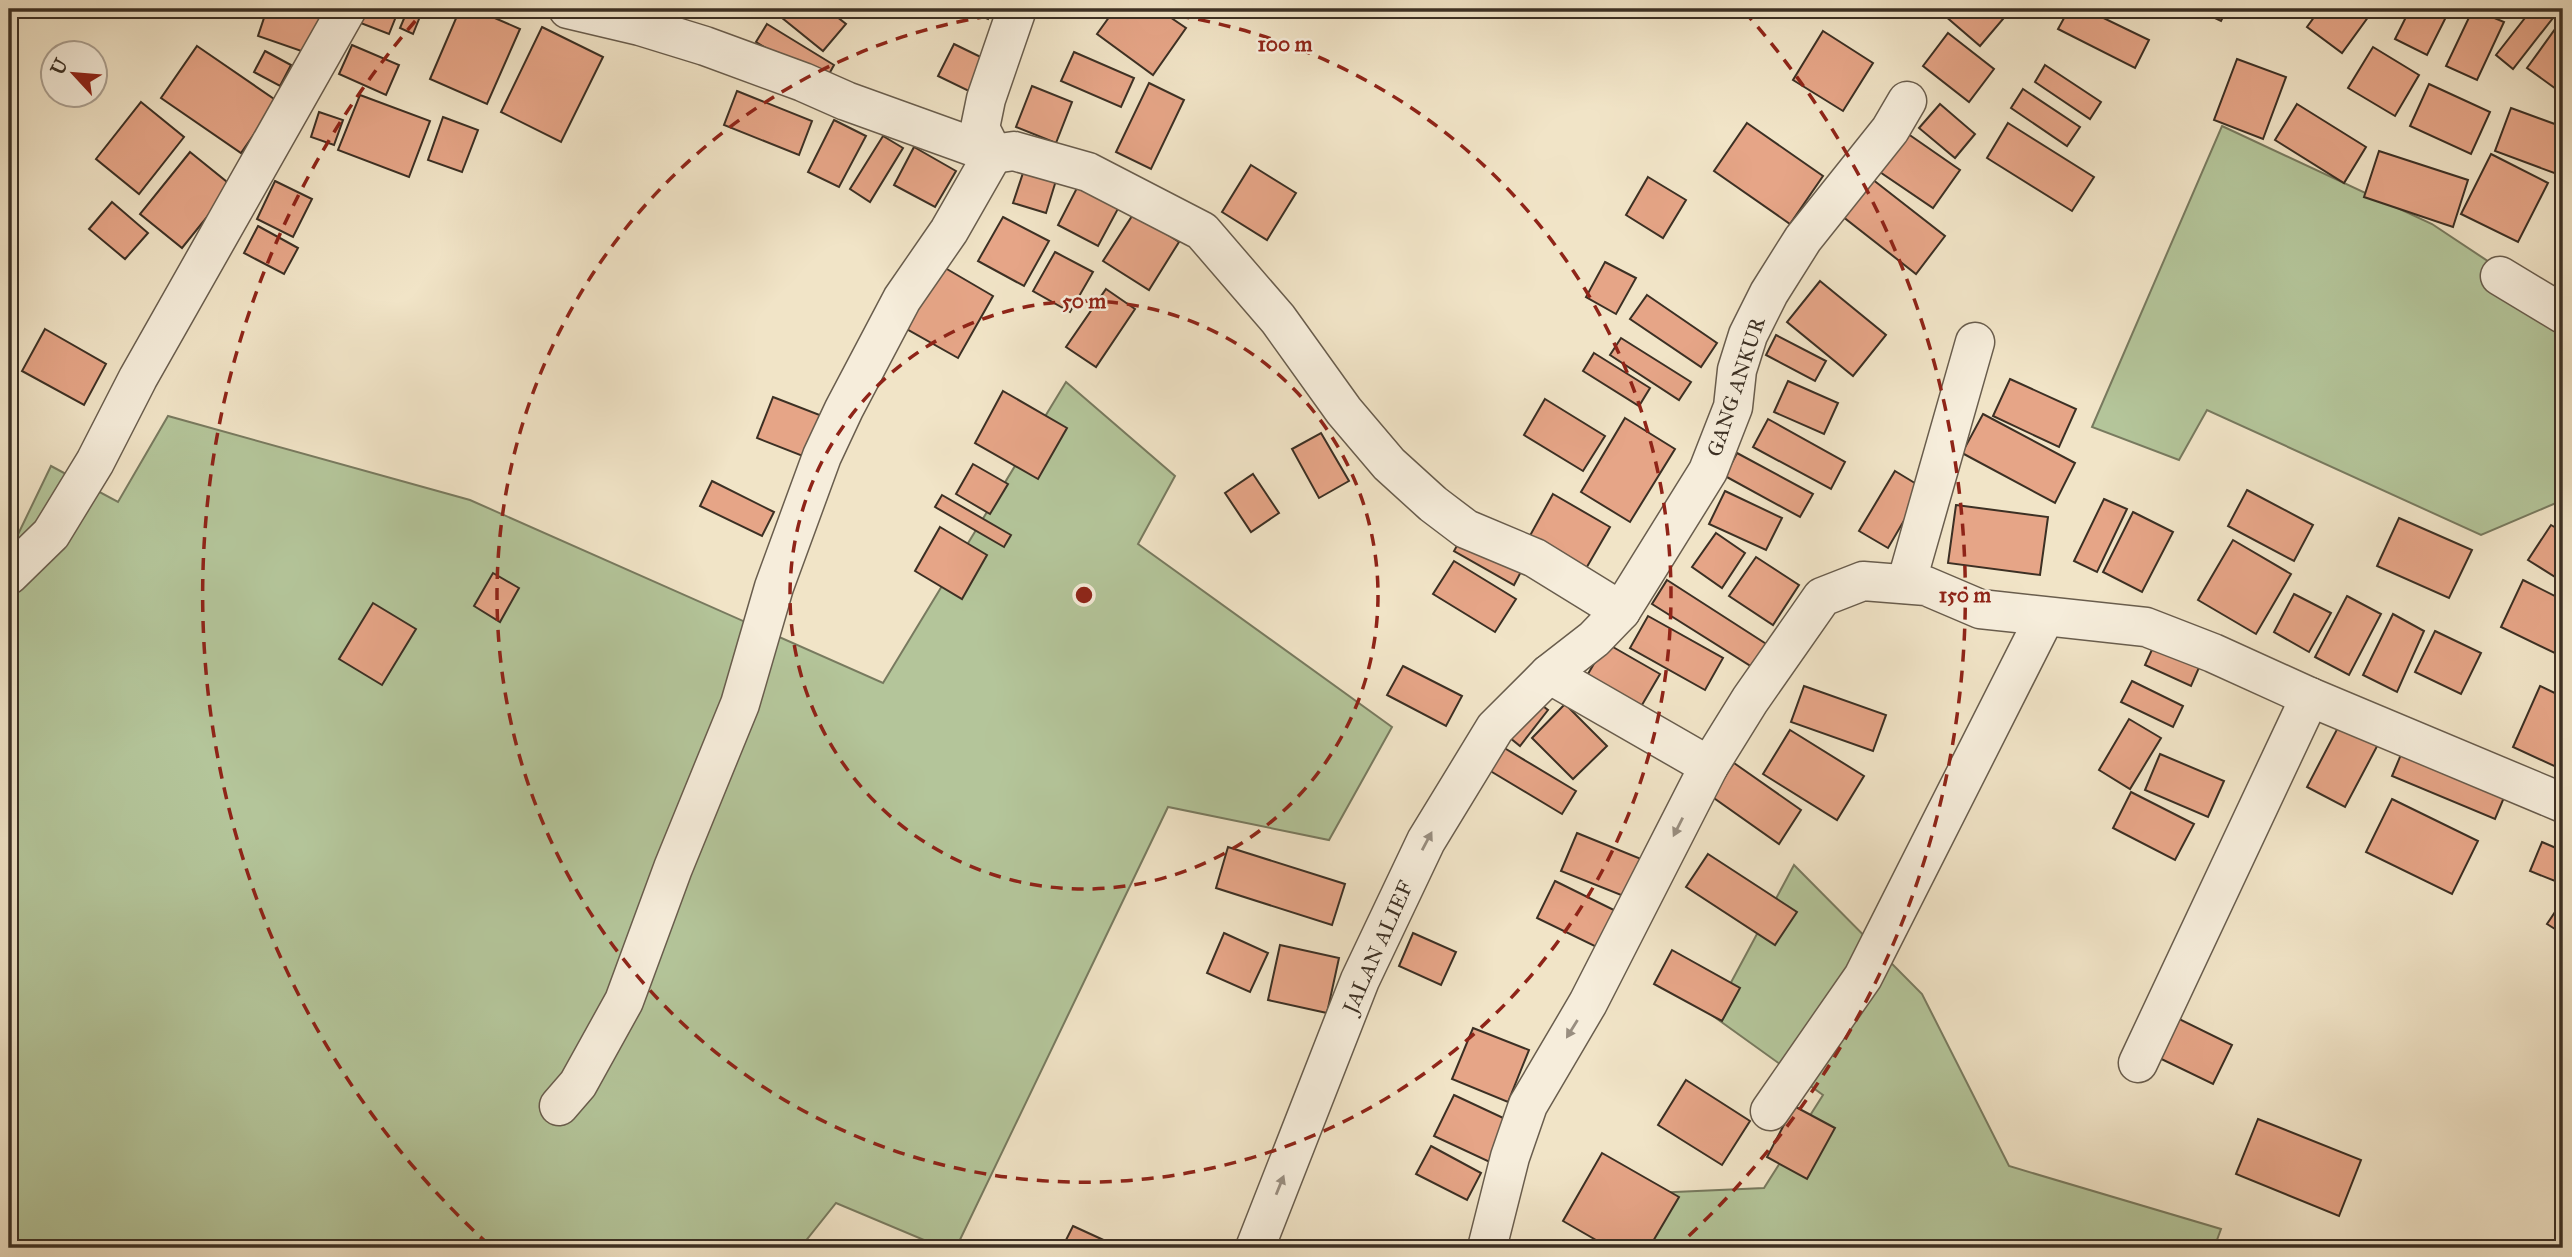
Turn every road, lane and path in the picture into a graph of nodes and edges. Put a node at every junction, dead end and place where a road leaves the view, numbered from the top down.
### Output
1 (347, 9) edge
2 (568, 9) edge
3 (1017, 9) edge
4 (1907, 101) dead end
5 (993, 154) junction
6 (2500, 276) dead end
7 (2563, 314) edge
8 (1975, 342) dead end
9 (9, 575) edge
10 (1906, 584) junction
11 (1620, 611) junction
12 (2045, 617) junction
13 (1549, 674) junction
14 (2310, 697) junction
15 (1709, 766) junction
16 (2563, 803) edge
17 (2138, 1063) dead end
18 (559, 1106) dead end
19 (1770, 1111) dead end
20 (1255, 1248) edge
21 (1487, 1248) edge

1 - 9 street
2 - 5 street
3 - 5 street
4 - 11 street, GANG ANKUR
5 - 11 street
5 - 18 street
6 - 7 street
8 - 10 street
10 - 12 street
10 - 15 street
11 - 13 street, GANG ANKUR
12 - 14 street
12 - 19 street
13 - 15 street
20 -> 13 street, JALAN ALIEF
14 - 16 street
14 - 17 street
15 -> 21 street

